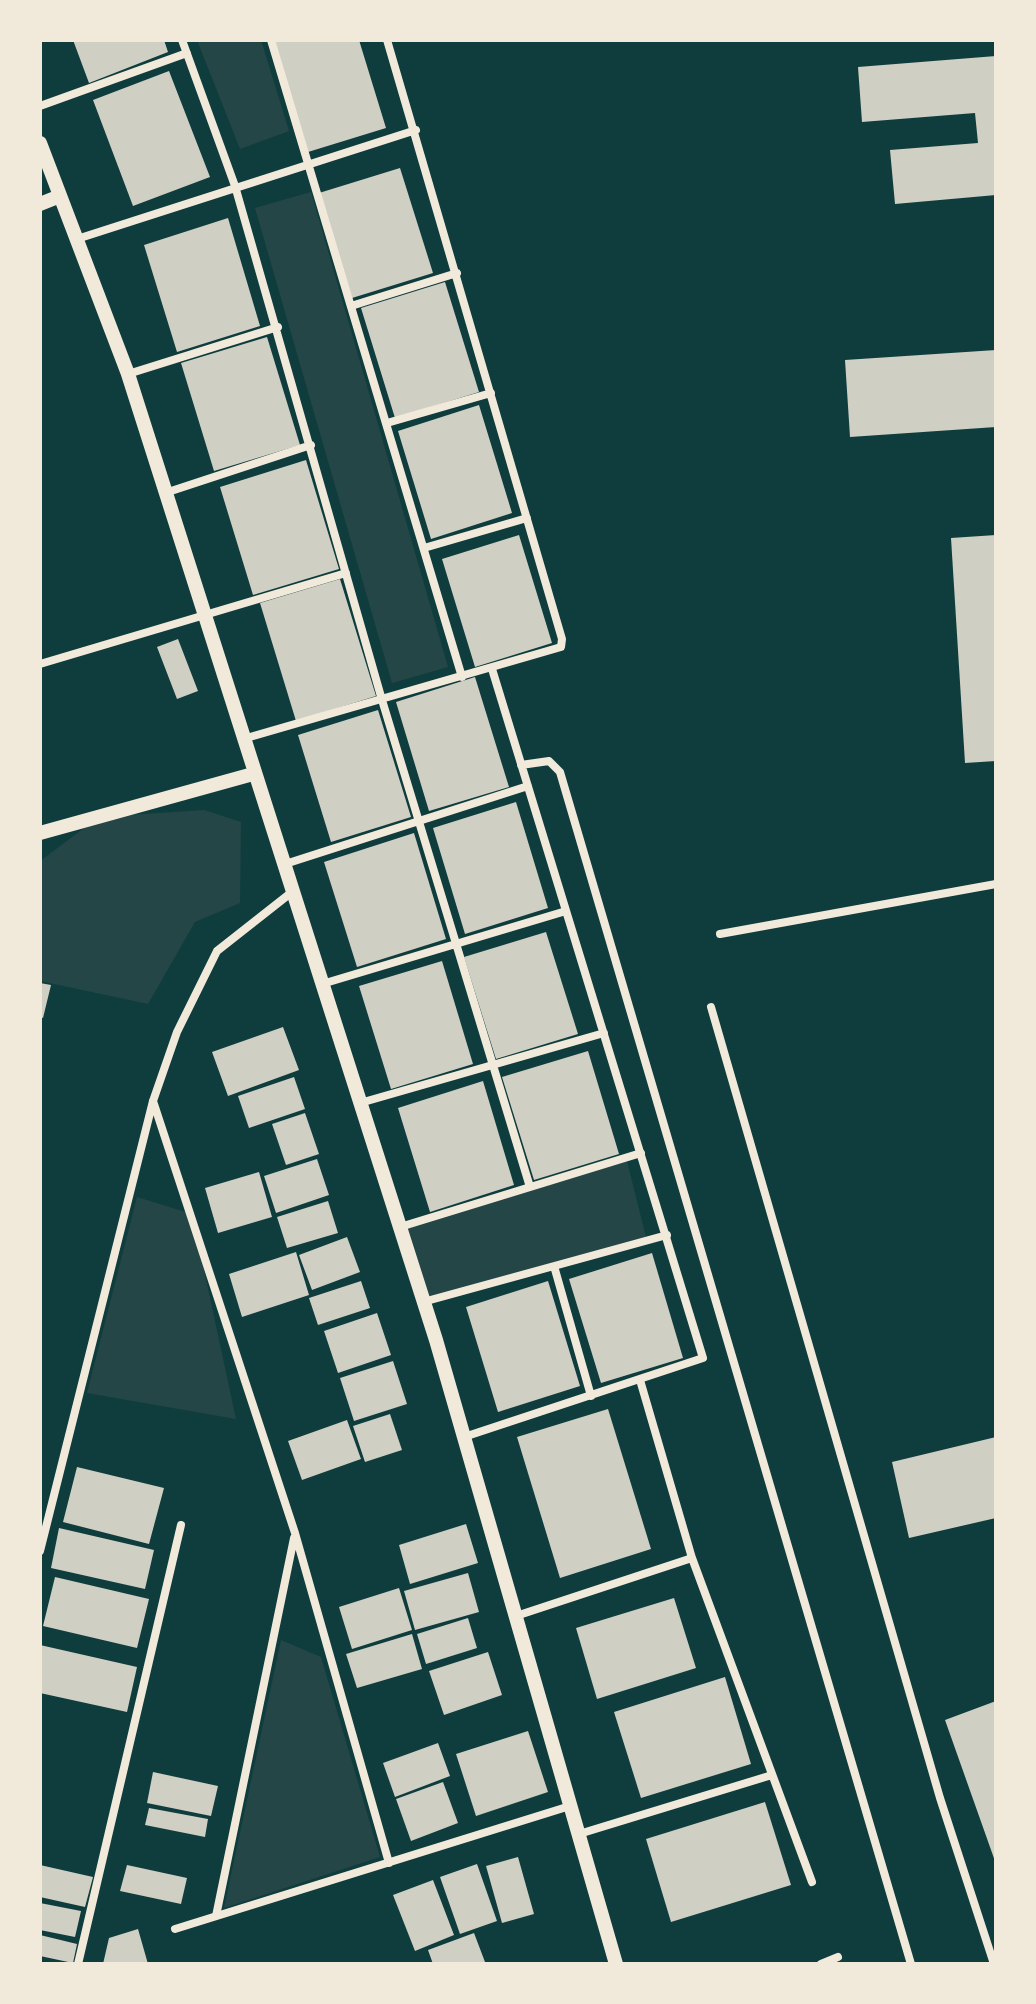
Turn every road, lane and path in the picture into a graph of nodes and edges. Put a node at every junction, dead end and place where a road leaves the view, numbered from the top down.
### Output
1 (182, 40) edge
2 (271, 40) edge
3 (387, 40) edge
4 (187, 53) junction
5 (40, 106) edge
6 (416, 130) junction
7 (40, 143) edge
8 (309, 163) junction
9 (235, 186) junction
10 (60, 196) junction
11 (40, 204) edge
12 (77, 239) junction
13 (457, 273) junction
14 (351, 306) junction
15 (278, 327) junction
16 (128, 374) junction
17 (491, 393) junction
18 (387, 423) junction
19 (311, 445) junction
20 (165, 493) junction
21 (527, 518) junction
22 (424, 548) junction
23 (346, 573) junction
24 (202, 613) junction
25 (40, 664) edge
26 (492, 669) junction
27 (462, 677) junction
28 (382, 700) junction
29 (242, 740) junction
30 (521, 765) junction
31 (253, 774) junction
32 (528, 786) junction
33 (419, 821) junction
34 (40, 833) edge
35 (282, 865) junction
36 (996, 884) edge
37 (292, 892) junction
38 (566, 911) junction
39 (720, 934) dead end
40 (456, 944) junction
41 (321, 984) junction
42 (711, 1007) dead end
43 (604, 1033) junction
44 (493, 1065) junction
45 (153, 1101) junction
46 (359, 1103) junction
47 (641, 1153) junction
48 (530, 1187) junction
49 (399, 1227) junction
50 (667, 1235) junction
51 (554, 1266) junction
52 (423, 1302) junction
53 (640, 1380) junction
54 (591, 1396) junction
55 (464, 1437) junction
56 (181, 1525) dead end
57 (295, 1533) junction
58 (40, 1551) edge
59 (692, 1558) junction
60 (516, 1616) junction
61 (772, 1775) junction
62 (570, 1806) junction
63 (579, 1834) junction
64 (389, 1863) junction
65 (812, 1882) dead end
66 (216, 1916) junction
67 (175, 1929) dead end
68 (838, 1957) dead end
69 (78, 1964) edge
70 (616, 1964) edge
71 (821, 1964) edge
72 (911, 1964) edge
73 (994, 1964) edge

1 - 4 street
2 - 8 street
3 - 6 street
4 - 5 street
4 - 9 street
6 - 8 street
6 - 13 street
7 - 10 street
8 - 9 street
8 - 14 street
9 - 12 street
9 - 15 street
10 - 11 street
10 - 12 street
12 - 16 street
13 - 14 street
13 - 17 street
14 - 18 street
15 - 16 street
15 - 19 street
16 - 20 street
17 - 18 street
17 - 21 street
18 - 22 street
19 - 20 street
19 - 23 street
20 - 24 street
21 - 22 street
21 - 26 street
22 - 27 street
23 - 24 street
23 - 28 street
24 - 25 street
24 - 29 street
26 - 27 street
26 - 30 street
27 - 28 street
28 - 29 street
28 - 33 street
29 - 31 street
30 - 32 street
30 - 72 street
31 - 34 street
31 - 35 street
32 - 33 street
32 - 38 street
33 - 35 street
33 - 40 street
35 - 37 street
36 - 39 street
37 - 41 street
37 - 45 street
38 - 40 street
38 - 43 street
40 - 41 street
40 - 44 street
41 - 46 street
42 - 73 street
43 - 44 street
43 - 47 street
44 - 46 street
44 - 48 street
45 - 57 street
45 - 58 street
46 - 49 street
47 - 48 street
47 - 50 street
48 - 49 street
49 - 52 street
50 - 51 street
50 - 53 street
51 - 52 street
51 - 54 street
52 - 55 street
53 - 54 street
53 - 59 street
54 - 55 street
55 - 60 street
56 - 69 street
57 - 64 street
57 - 66 street
59 - 60 street
59 - 61 street
60 - 62 street
61 - 63 street
61 - 65 street
62 - 63 street
62 - 64 street
63 - 70 street
64 - 66 street
66 - 67 street
68 - 71 street

